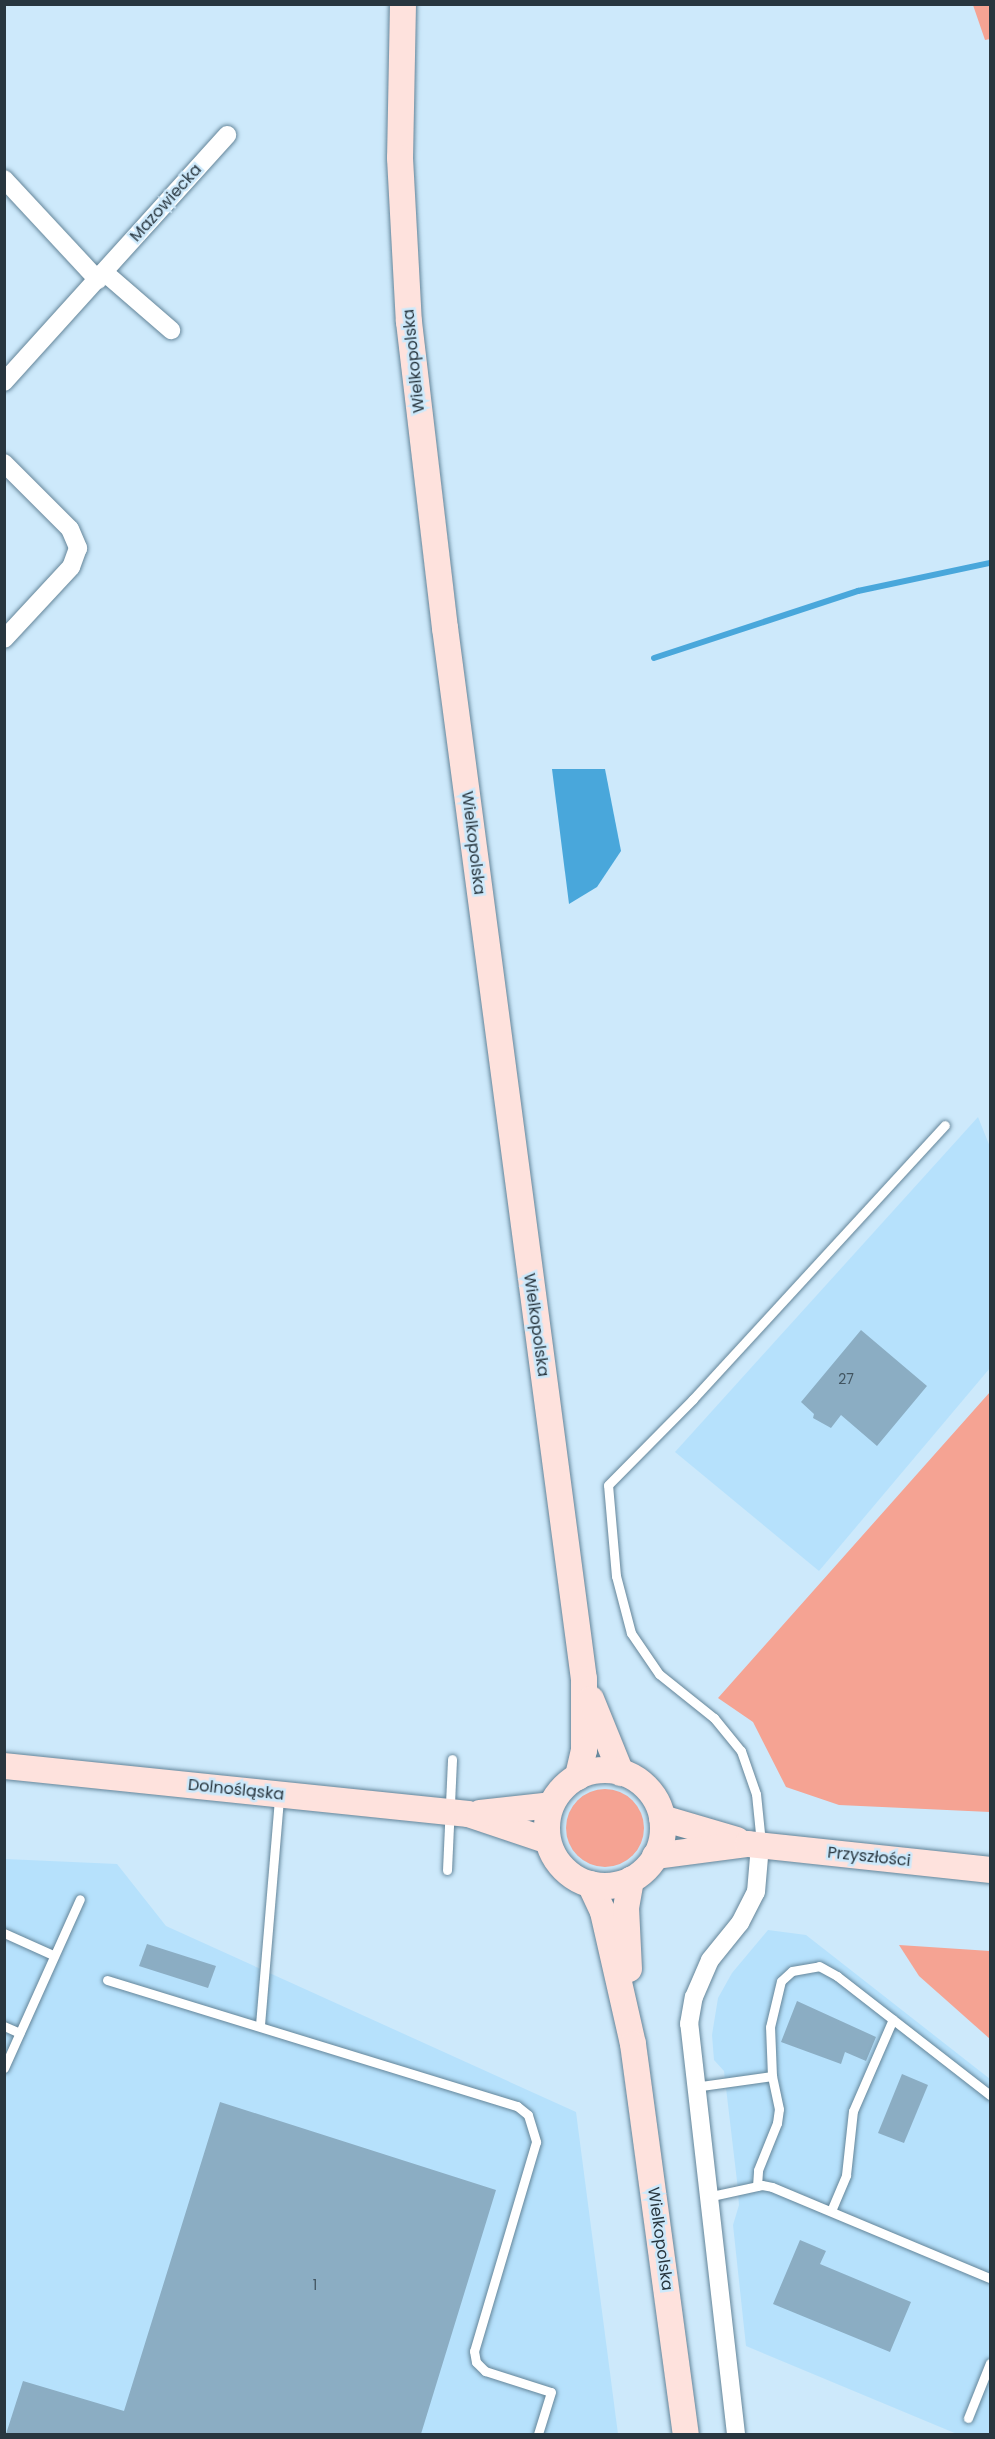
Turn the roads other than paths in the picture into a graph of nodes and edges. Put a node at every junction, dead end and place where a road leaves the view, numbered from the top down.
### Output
1 (403, 4) edge
2 (227, 135) dead end
3 (4, 178) edge
4 (101, 276) junction
5 (171, 330) dead end
6 (4, 382) edge
7 (4, 463) edge
8 (4, 639) edge
9 (945, 1125) dead end
10 (584, 1679) junction
11 (452, 1759) dead end
12 (4, 1766) edge
13 (621, 1773) junction
14 (578, 1777) junction
15 (279, 1794) junction
16 (551, 1805) junction
17 (458, 1813) junction
18 (662, 1818) junction
19 (548, 1841) junction
20 (754, 1844) junction
21 (655, 1856) junction
22 (447, 1870) dead end
23 (990, 1870) edge
24 (631, 1879) junction
25 (590, 1884) junction
26 (80, 1899) dead end
27 (4, 1933) edge
28 (53, 1955) junction
29 (107, 1980) dead end
30 (893, 2019) junction
31 (260, 2025) junction
32 (4, 2026) edge
33 (20, 2033) junction
34 (633, 2044) junction
35 (4, 2068) edge
36 (772, 2076) junction
37 (694, 2087) junction
38 (990, 2095) edge
39 (757, 2186) junction
40 (707, 2196) junction
41 (831, 2211) junction
42 (990, 2278) edge
43 (990, 2363) edge
44 (968, 2418) dead end
45 (538, 2434) edge
46 (686, 2434) edge
47 (736, 2434) edge

1 - 10 main road, Wielkopolska
2 - 4 street, Mazowiecka
3 - 4 street
4 - 5 street
4 - 6 street, Mazowiecka
7 - 8 street
9 - 20 lane
10 - 13 main road, Wielkopolska
10 - 14 main road, Wielkopolska
11 - 17 lane
12 - 15 main road, Dolnośląska
13 - 14 main road
13 - 18 main road
14 - 16 main road
15 - 17 main road, Dolnośląska
15 - 31 lane
16 - 17 main road, Dolnośląska
16 - 19 main road
17 - 19 main road, Dolnośląska
17 - 22 lane
18 - 20 main road, Przyszłości
18 - 21 main road
19 - 25 main road
20 - 21 main road, Przyszłości
20 - 23 main road, Przyszłości
20 - 37 street
21 - 24 main road
24 - 25 main road
24 - 34 main road, Wielkopolska
25 - 34 main road, Wielkopolska
26 - 28 lane
27 - 28 lane
28 - 33 lane
29 - 31 lane
30 - 36 lane
30 - 38 lane
30 - 41 lane
31 - 45 lane
32 - 33 lane
33 - 35 lane
34 - 46 main road, Wielkopolska
36 - 37 lane
36 - 39 lane
37 - 40 street
39 - 40 lane
39 - 41 lane
40 - 47 street
41 - 42 lane
43 - 44 lane

